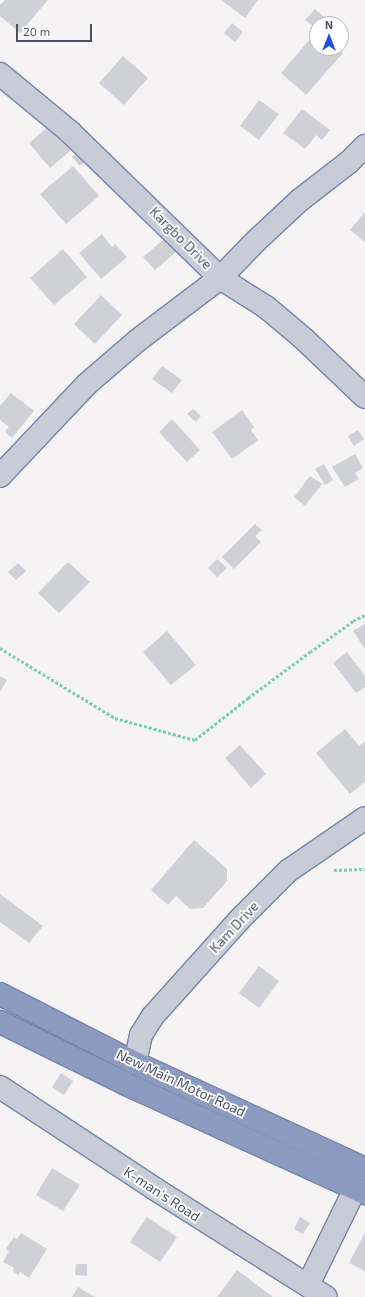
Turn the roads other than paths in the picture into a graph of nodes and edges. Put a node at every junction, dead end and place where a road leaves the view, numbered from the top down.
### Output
1 (0, 74) edge
2 (365, 146) edge
3 (220, 278) junction
4 (365, 397) edge
5 (0, 476) edge
6 (365, 818) edge
7 (0, 994) edge
8 (0, 1022) edge
9 (135, 1063) junction
10 (0, 1087) edge
11 (365, 1169) edge
12 (360, 1191) edge
13 (308, 1285) junction
14 (326, 1297) edge

1 - 3 street, Kargbo Drive
2 - 3 street
3 - 4 street, Kargbo Drive
3 - 5 street
6 - 9 street, Kam Drive
7 - 9 highway, New Main Motor Road
8 - 12 highway, New Main Motor Road
9 - 11 highway, New Main Motor Road
10 - 13 street, K-man's Road
12 - 13 street
13 - 14 street, K-man's Road

